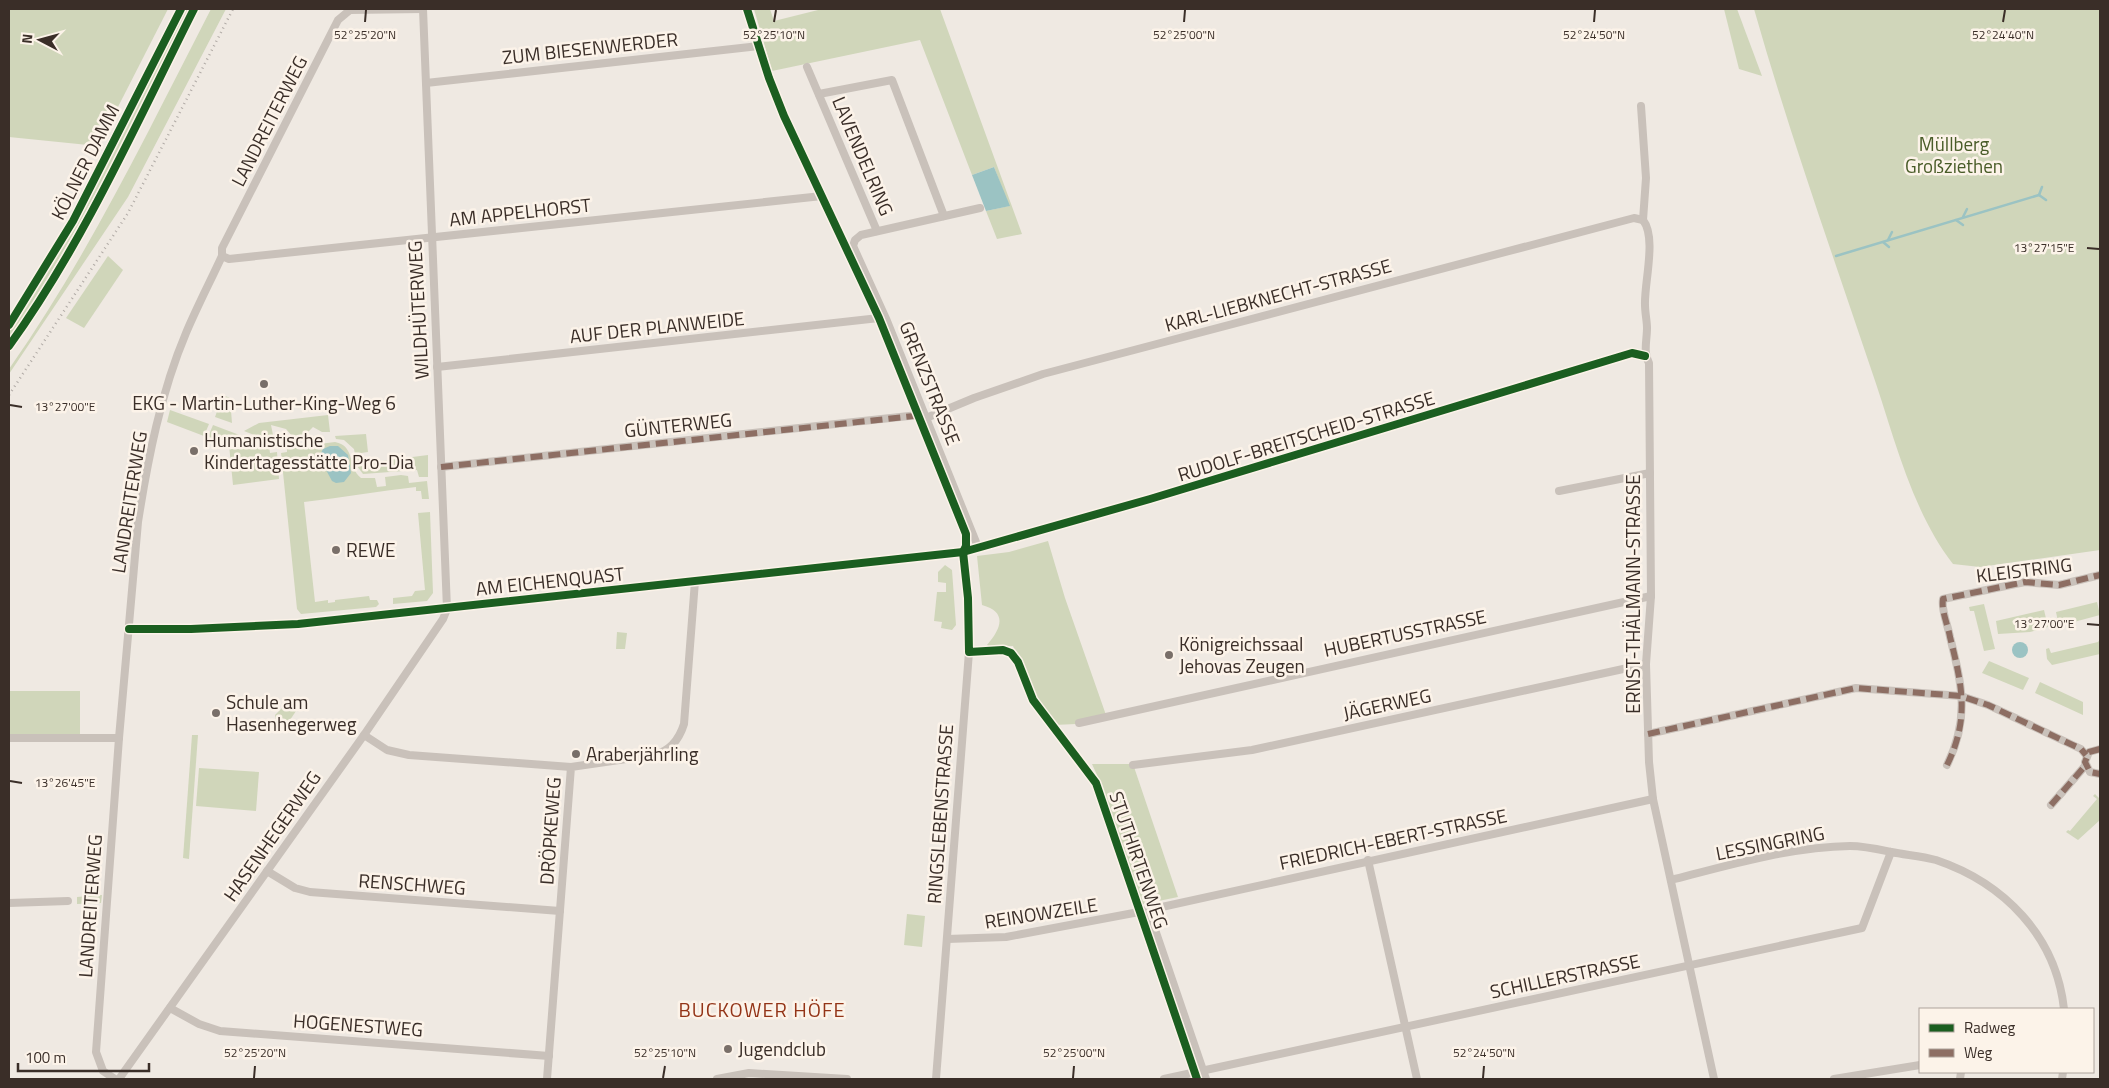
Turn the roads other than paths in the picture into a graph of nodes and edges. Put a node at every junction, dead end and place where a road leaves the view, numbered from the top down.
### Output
1 (181, 9) edge
2 (194, 9) edge
3 (423, 9) edge
4 (758, 46) dead end
5 (807, 67) dead end
6 (426, 82) junction
7 (819, 94) junction
8 (1641, 106) dead end
9 (822, 196) dead end
10 (980, 208) dead end
11 (944, 216) junction
12 (1642, 220) junction
13 (877, 231) junction
14 (861, 235) joint
15 (431, 238) junction
16 (222, 256) junction
17 (879, 318) dead end
18 (9, 325) edge
19 (9, 346) edge
20 (1645, 356) junction
21 (438, 367) junction
22 (922, 416) junction
23 (441, 467) junction
24 (1650, 473) junction
25 (1559, 491) dead end
26 (976, 548) junction
27 (963, 552) junction
28 (2100, 575) edge
29 (695, 581) junction
30 (1651, 596) junction
31 (447, 609) junction
32 (128, 629) junction
33 (969, 652) junction
34 (1646, 664) junction
35 (1961, 696) junction
36 (1079, 723) dead end
37 (1648, 734) junction
38 (364, 735) junction
39 (9, 738) edge
40 (119, 738) junction
41 (2100, 749) edge
42 (2086, 755) junction
43 (1133, 765) dead end
44 (1947, 765) dead end
45 (2085, 766) junction
46 (571, 767) junction
47 (2100, 774) edge
48 (1653, 799) junction
49 (2051, 805) dead end
50 (1891, 852) junction
51 (1368, 860) junction
52 (267, 871) junction
53 (1671, 880) junction
54 (68, 901) dead end
55 (9, 903) edge
56 (1148, 909) junction
57 (560, 912) junction
58 (1139, 912) junction
59 (947, 939) junction
60 (1690, 965) junction
61 (170, 1008) junction
62 (2064, 1008) edge
63 (1406, 1027) junction
64 (549, 1056) junction
65 (1919, 1065) edge
66 (1203, 1071) junction
67 (1196, 1076) edge
68 (115, 1079) edge
69 (119, 1079) edge
70 (547, 1079) edge
71 (717, 1079) edge
72 (847, 1079) edge
73 (936, 1079) edge
74 (1164, 1079) edge
75 (1206, 1079) edge
76 (1417, 1079) edge
77 (1714, 1079) edge
78 (1834, 1079) edge

1 - 18 street, KÖLNER DAMM
2 - 19 street, KÖLNER DAMM
3 - 6 street, WILDHÜTERWEG
3 - 16 street, LANDREITERWEG
4 - 6 street, ZUM BIESENWERDER
5 - 7 street, LAVENDELRING
6 - 15 street, WILDHÜTERWEG
7 - 11 street, LAVENDELRING
7 - 13 street, LAVENDELRING
8 - 12 street, ERNST-THÄLMANN-STRASSE
9 - 15 street, AM APPELHORST
10 - 11 street, LAVENDELRING
11 - 13 street, LAVENDELRING
12 - 20 street, ERNST-THÄLMANN-STRASSE
12 - 22 street, KARL-LIEBKNECHT-STRASSE
13 - 14 street, LAVENDELRING
14 - 22 street, GRENZSTRASSE
15 - 16 street, AM APPELHORST
15 - 21 street, WILDHÜTERWEG
16 - 32 street, LANDREITERWEG
17 - 21 street, AUF DER PLANWEIDE
20 - 24 street, ERNST-THÄLMANN-STRASSE
20 - 26 street, RUDOLF-BREITSCHEID-STRASSE
21 - 23 street, WILDHÜTERWEG
22 - 23 street, GÜNTERWEG
22 - 26 street, GRENZSTRASSE
23 - 31 street, WILDHÜTERWEG
24 - 25 street
24 - 30 street, ERNST-THÄLMANN-STRASSE
26 - 27 street, AM EICHENQUAST
27 - 29 street, AM EICHENQUAST
27 - 33 street, RINGSLEBENSTRASSE
28 - 35 street, KLEISTRING
29 - 31 street, AM EICHENQUAST
29 - 46 street, DRÖPKEWEG
30 - 34 street, ERNST-THÄLMANN-STRASSE
30 - 36 street, HUBERTUSSTRASSE
31 - 32 street, AM EICHENQUAST
31 - 38 street, HASENHEGERWEG
32 - 40 street, LANDREITERWEG
33 - 58 street, STUTHIRTENWEG
33 - 59 street, RINGSLEBENSTRASSE
34 - 37 street, ERNST-THÄLMANN-STRASSE
34 - 43 street, JÄGERWEG
35 - 37 street
35 - 42 street
35 - 44 street, KLEISTRING
37 - 48 street, ERNST-THÄLMANN-STRASSE
38 - 46 street
38 - 52 street, HASENHEGERWEG
39 - 40 street
40 - 68 street, LANDREITERWEG
41 - 42 street
42 - 45 street
45 - 47 street
45 - 49 street
46 - 57 street, DRÖPKEWEG
48 - 51 street, FRIEDRICH-EBERT-STRASSE
48 - 53 street, ERNST-THÄLMANN-STRASSE
50 - 53 street, LESSINGRING
50 - 60 street, SCHILLERSTRASSE
50 - 62 street, LESSINGRING
51 - 56 street, FRIEDRICH-EBERT-STRASSE
51 - 63 street
52 - 57 street, RENSCHWEG
52 - 61 street, HASENHEGERWEG
53 - 60 street, ERNST-THÄLMANN-STRASSE
54 - 55 street
56 - 58 street, FRIEDRICH-EBERT-STRASSE
56 - 66 street
57 - 64 street, DRÖPKEWEG
58 - 59 street, REINOWZEILE
58 - 67 street, STUTHIRTENWEG
59 - 73 street, RINGSLEBENSTRASSE
60 - 63 street, SCHILLERSTRASSE
60 - 77 street, ERNST-THÄLMANN-STRASSE
61 - 64 street, HOGENESTWEG
61 - 69 street, HASENHEGERWEG
63 - 66 street, SCHILLERSTRASSE
63 - 76 street
64 - 70 street, DRÖPKEWEG
65 - 78 street
66 - 67 street, SCHILLERSTRASSE
66 - 75 street
67 - 74 street, SCHILLERSTRASSE
71 - 72 street

